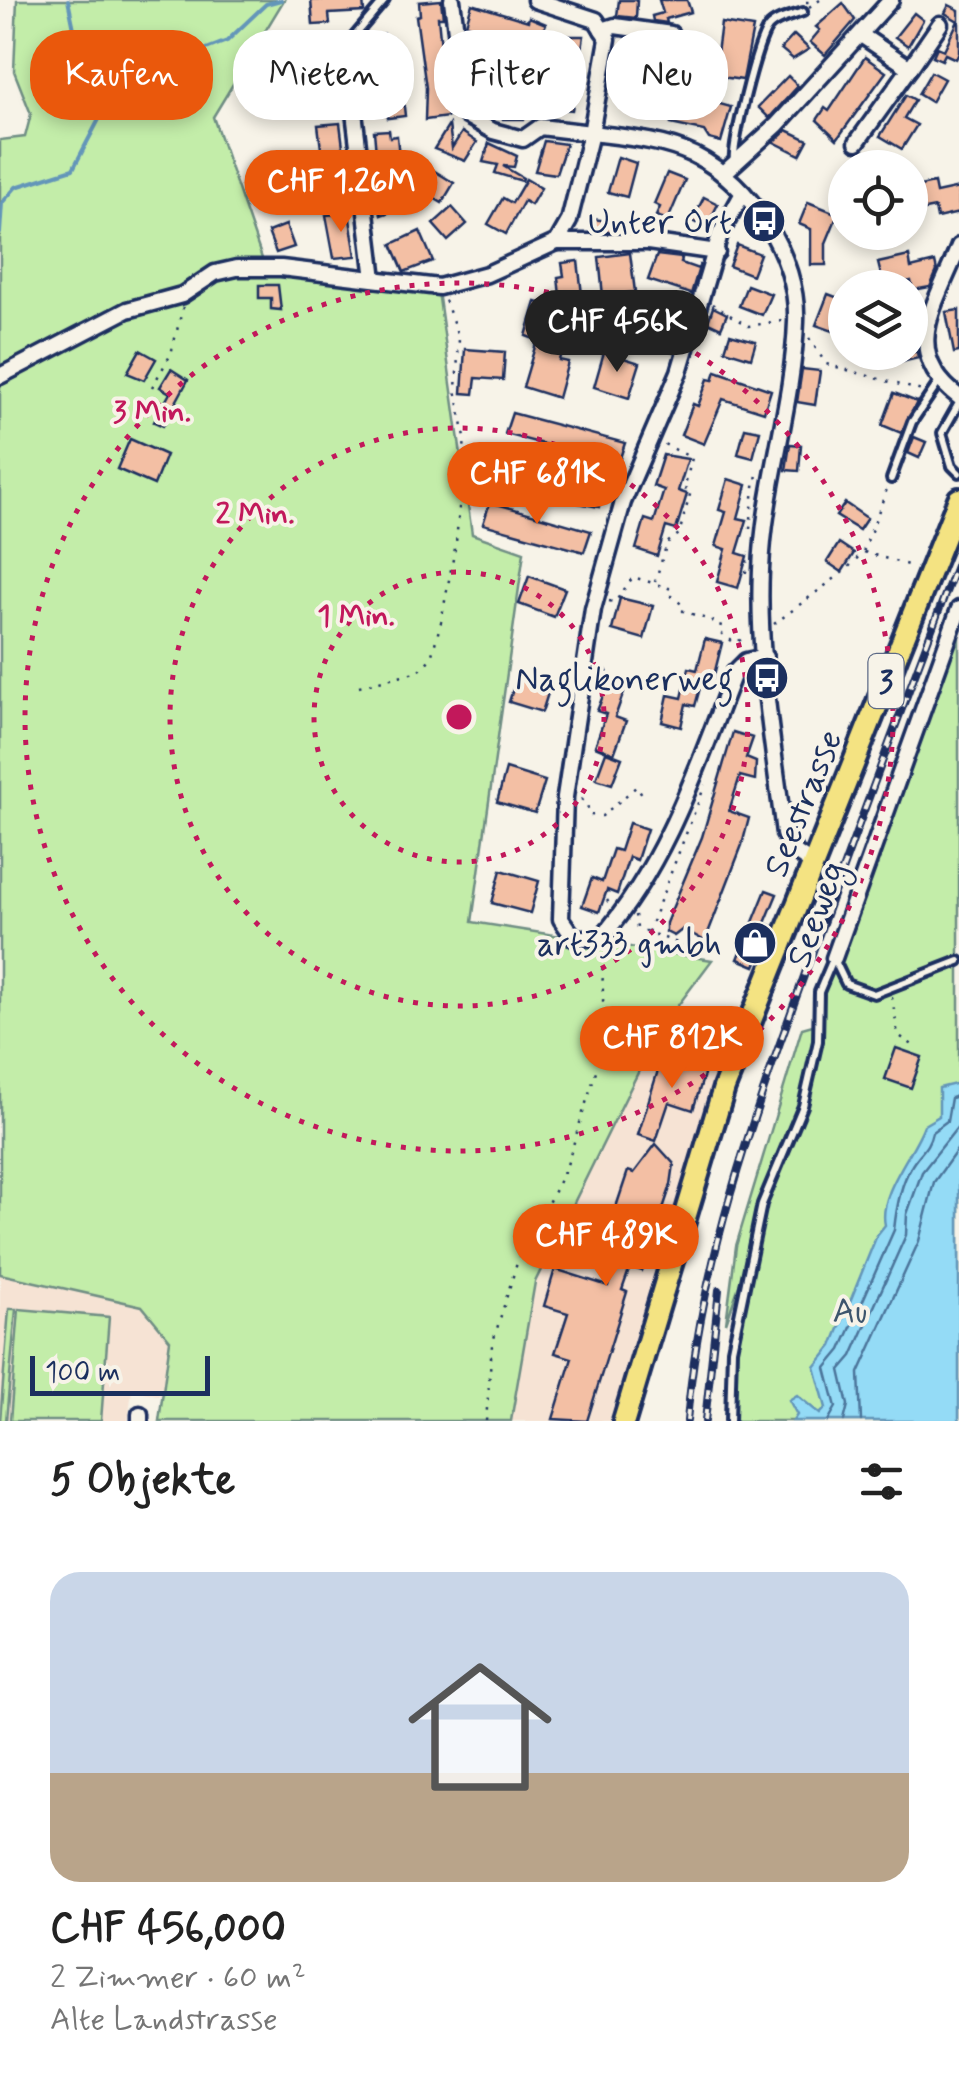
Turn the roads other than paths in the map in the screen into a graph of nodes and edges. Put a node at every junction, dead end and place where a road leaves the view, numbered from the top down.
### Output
1 (385, 0) edge
2 (452, 0) edge
3 (534, 0) edge
4 (892, 0) edge
5 (802, 12) dead end
6 (940, 24) dead end
7 (359, 30) edge
8 (602, 30) junction
9 (642, 30) edge
10 (861, 35) junction
11 (910, 68) junction
12 (355, 120) edge
13 (590, 132) junction
14 (857, 142) dead end
15 (729, 168) junction
16 (743, 193) junction
17 (557, 242) junction
18 (959, 246) edge
19 (717, 252) junction
20 (374, 279) junction
21 (0, 376) edge
22 (940, 381) junction
23 (959, 400) edge
24 (959, 473) edge
25 (891, 478) road end
26 (959, 498) edge
27 (959, 609) edge
28 (764, 657) junction
29 (583, 674) junction
30 (602, 674) dead end
31 (813, 864) junction
32 (834, 958) junction
33 (959, 960) edge
34 (624, 1421) edge
35 (730, 1421) edge

1 - 7 lane
2 - 13 street
3 - 8 street
4 - 10 street
5 - 15 lane
6 - 11 street
8 - 9 street
8 - 13 street
10 - 11 street
10 - 15 street
11 - 14 street
12 - 20 street
13 - 15 street
13 - 17 street
15 - 16 street
16 - 19 street
16 - 28 street
17 - 19 street
17 - 20 street
18 - 22 street
19 - 29 street
20 - 21 street
22 - 23 street
22 - 25 lane
23 - 24 lane
26 - 31 main road, Seestrasse / 3
27 - 32 street, Seeweg
28 - 29 street
28 - 31 street
29 - 30 lane
31 - 34 main road, Seestrasse / 3
32 - 33 lane
32 - 35 lane, Seeweg

